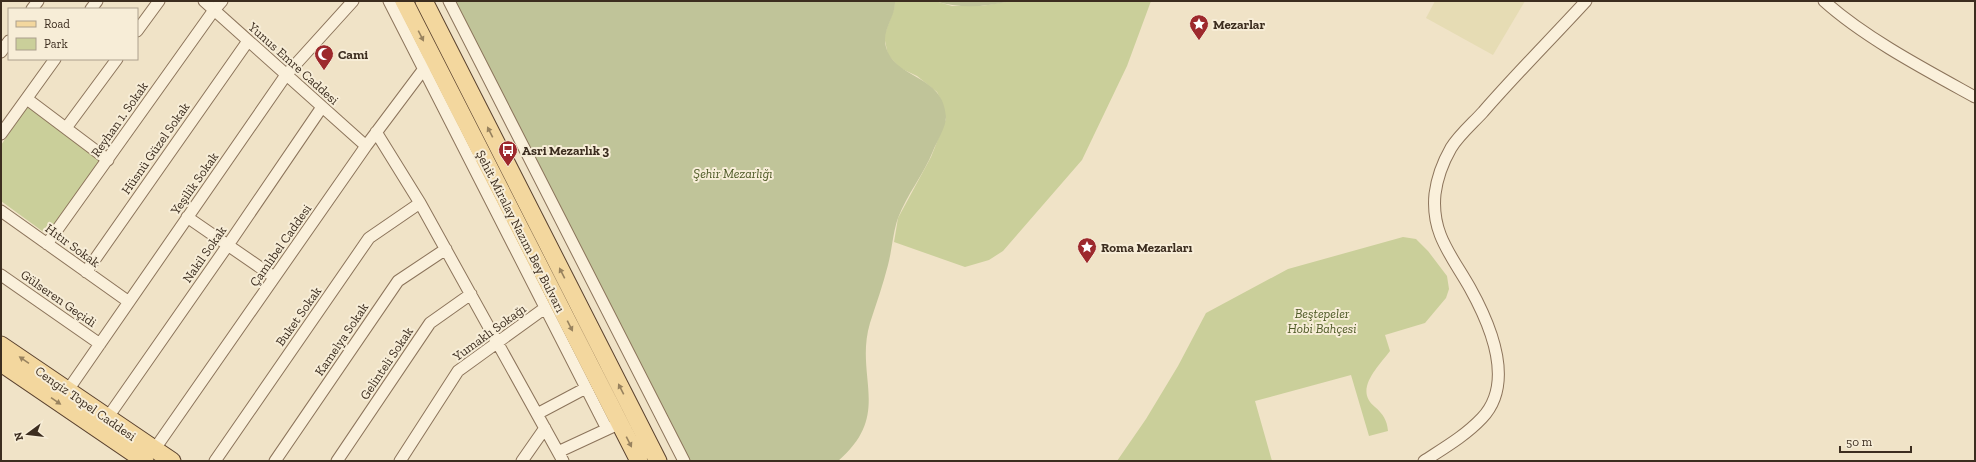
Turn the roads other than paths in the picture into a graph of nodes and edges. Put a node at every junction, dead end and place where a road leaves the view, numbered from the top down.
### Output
1 (159, 1) edge
2 (204, 1) edge
3 (222, 1) edge
4 (353, 1) edge
5 (390, 1) edge
6 (404, 1) edge
7 (424, 1) edge
8 (449, 1) edge
9 (1586, 1) edge
10 (1824, 1) edge
11 (214, 10) junction
12 (138, 30) edge
13 (248, 41) junction
14 (8, 42) edge
15 (1, 52) edge
16 (54, 60) edge
17 (116, 60) edge
18 (429, 63) junction
19 (286, 74) junction
20 (1975, 98) edge
21 (27, 99) junction
22 (322, 107) junction
23 (66, 128) junction
24 (376, 132) junction
25 (1, 134) edge
26 (366, 146) junction
27 (108, 160) junction
28 (420, 203) junction
29 (1, 211) edge
30 (187, 217) junction
31 (47, 244) junction
32 (228, 245) junction
33 (446, 250) junction
34 (86, 272) junction
35 (1, 275) edge
36 (274, 277) junction
37 (471, 294) junction
38 (129, 302) junction
39 (545, 308) junction
40 (497, 342) junction
41 (100, 344) junction
42 (1, 345) edge
43 (1, 363) edge
44 (586, 388) junction
45 (68, 390) junction
46 (537, 414) junction
47 (108, 417) junction
48 (613, 426) junction
49 (545, 428) junction
50 (140, 456) edge
51 (561, 457) edge
52 (172, 461) edge
53 (215, 461) edge
54 (275, 461) edge
55 (337, 461) edge
56 (400, 461) edge
57 (522, 461) edge
58 (639, 461) edge
59 (658, 461) edge
60 (684, 461) edge
61 (1424, 461) edge

1 - 12 street
2 - 11 street, Yunus Emre Caddesi
3 - 11 street, Reyhan 1. Sokak
4 - 19 street, Yeşilik Sokak
5 - 18 street
6 -> 18 main road, Şehit Miralay Nazım Bey Bulvarı
59 -> 7 main road, Şehit Miralay Nazım Bey Bulvarı
8 - 60 street
9 - 61 street
10 - 20 street
11 - 13 street, Yunus Emre Caddesi
11 - 27 street, Reyhan 1. Sokak
13 - 19 street, Yunus Emre Caddesi
13 - 34 street, Hüsnü Güzel Sokak
14 - 15 street
16 - 21 street
17 - 23 street
18 - 24 street, Çamlıbel Caddesi
18 - 39 street
18 -> 48 main road, Şehit Miralay Nazım Bey Bulvarı
19 - 22 street, Yunus Emre Caddesi
19 - 30 street, Yeşilik Sokak
21 - 23 street
21 - 25 street
22 - 26 street, Yunus Emre Caddesi
22 - 32 street, Nakil Sokak
23 - 27 street
24 - 26 street, Çamlıbel Caddesi
24 - 28 street
26 - 36 street, Çamlıbel Caddesi
27 - 31 street, Reyhan 1. Sokak
28 - 33 street
28 - 53 street, Buket Sokak
29 - 31 street, Hıtır Sokak
30 - 32 street
30 - 38 street, Yeşilik Sokak
31 - 34 street, Hıtır Sokak
32 - 36 street
32 - 47 street, Nakil Sokak
33 - 37 street
33 - 54 street, Kamelya Sokak
34 - 38 street, Hıtır Sokak
35 - 41 street, Gülseren Geçidi
36 - 50 street, Çamlıbel Caddesi
37 - 40 street
37 - 55 street, Gelinteli Sokak
38 - 41 street, Yeşilik Sokak
39 - 40 street, Yumaklı Sokağı
39 - 44 street
40 - 46 street
40 - 56 street, Yumaklı Sokağı
41 - 45 street, Yeşilik Sokak
45 -> 42 main road, Cengiz Topel Caddesi
43 -> 50 main road, Cengiz Topel Caddesi
44 - 46 street
44 - 48 street
45 - 47 main road, Cengiz Topel Caddesi
46 - 49 street
47 - 50 main road, Cengiz Topel Caddesi
48 - 51 street
48 -> 58 main road, Şehit Miralay Nazım Bey Bulvarı
49 - 51 street
49 - 57 street
50 - 52 main road, Cengiz Topel Caddesi

